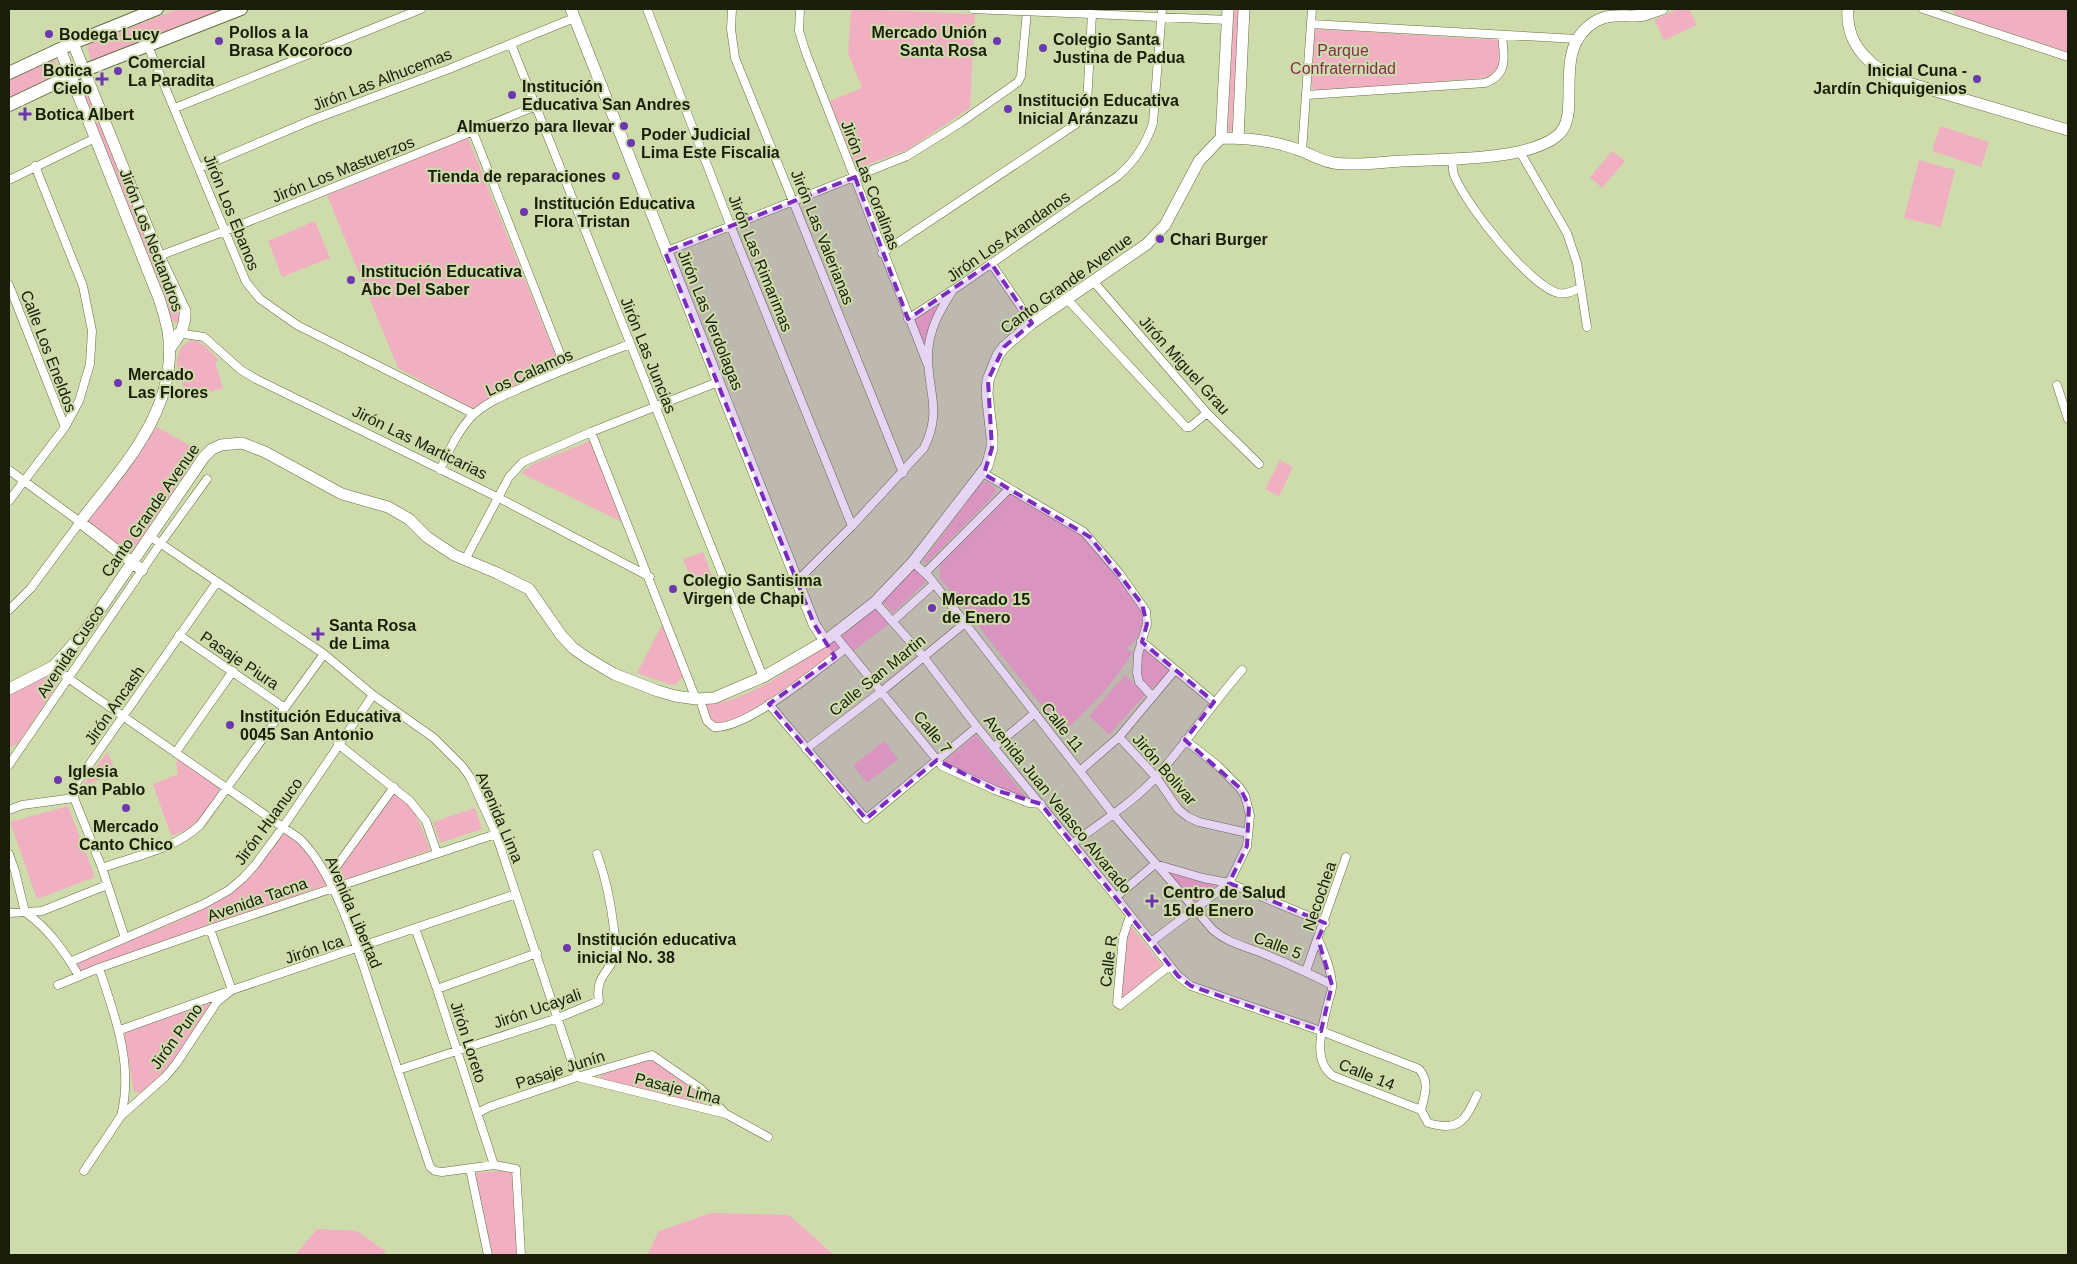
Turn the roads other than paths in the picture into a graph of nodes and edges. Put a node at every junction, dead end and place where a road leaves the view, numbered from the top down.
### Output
1 (158, 9) edge
2 (241, 9) edge
3 (421, 9) edge
4 (647, 9) edge
5 (732, 9) edge
6 (800, 9) edge
7 (974, 9) edge
8 (1244, 9) edge
9 (1312, 9) edge
10 (1662, 9) edge
11 (1848, 9) edge
12 (1923, 9) edge
13 (1949, 9) edge
14 (1027, 11) junction
15 (572, 13) edge
16 (1162, 13) edge
17 (1092, 14) junction
18 (1228, 14) edge
19 (1954, 20) junction
20 (1311, 24) junction
21 (1502, 35) junction
22 (1577, 39) junction
23 (73, 43) junction
24 (511, 44) junction
25 (148, 46) junction
26 (60, 49) junction
27 (2068, 57) edge
28 (85, 71) junction
29 (9, 73) edge
30 (70, 76) junction
31 (1307, 95) junction
32 (9, 105) edge
33 (536, 106) junction
34 (174, 108) junction
35 (2068, 130) edge
36 (473, 132) junction
37 (95, 138) junction
38 (1221, 138) junction
39 (1238, 138) junction
40 (1302, 151) junction
41 (1520, 152) junction
42 (1452, 158) junction
43 (35, 166) junction
44 (199, 168) junction
45 (855, 177) junction
46 (9, 180) edge
47 (794, 201) junction
48 (732, 227) junction
49 (225, 232) junction
50 (666, 252) junction
51 (882, 253) junction
52 (159, 256) junction
53 (991, 263) junction
54 (1092, 281) junction
55 (9, 285) edge
56 (1580, 288) junction
57 (952, 290) junction
58 (1067, 299) junction
59 (908, 319) junction
60 (1032, 323) junction
61 (1587, 327) dead end
62 (168, 331) junction
63 (181, 334) junction
64 (630, 344) junction
65 (169, 350) junction
66 (928, 368) junction
67 (566, 369) junction
68 (718, 382) junction
69 (2057, 385) dead end
70 (656, 407) junction
71 (1207, 413) junction
72 (474, 414) junction
73 (2068, 419) edge
74 (64, 427) junction
75 (591, 432) junction
76 (1259, 464) dead end
77 (9, 470) edge
78 (440, 470) junction
79 (903, 473) junction
80 (983, 473) junction
81 (207, 479) dead end
82 (25, 481) junction
83 (1009, 489) junction
84 (499, 498) junction
85 (9, 501) edge
86 (80, 522) junction
87 (852, 526) junction
88 (155, 540) junction
89 (466, 560) junction
90 (132, 562) junction
91 (913, 562) junction
92 (142, 570) junction
93 (925, 573) junction
94 (650, 577) junction
95 (798, 580) junction
96 (217, 582) junction
97 (934, 584) junction
98 (875, 602) junction
99 (9, 610) edge
100 (893, 621) junction
101 (965, 623) junction
102 (179, 635) junction
103 (829, 638) junction
104 (1141, 641) junction
105 (845, 649) junction
106 (324, 654) junction
107 (923, 656) junction
108 (54, 666) junction
109 (1175, 670) junction
110 (1242, 670) dead end
111 (233, 671) junction
112 (763, 677) junction
113 (68, 678) junction
114 (9, 689) edge
115 (882, 691) junction
116 (373, 695) junction
117 (1152, 696) junction
118 (699, 702) junction
119 (1214, 702) junction
120 (769, 704) junction
121 (285, 708) junction
122 (1035, 713) junction
123 (124, 716) junction
124 (978, 727) junction
125 (1119, 737) junction
126 (1186, 740) junction
127 (338, 744) junction
128 (994, 747) junction
129 (806, 748) junction
130 (176, 752) junction
131 (937, 760) junction
132 (9, 765) edge
133 (1080, 771) junction
134 (1156, 777) junction
135 (394, 787) junction
136 (227, 788) junction
137 (74, 798) junction
138 (1041, 804) junction
139 (9, 810) edge
140 (1113, 814) junction
141 (283, 827) junction
142 (1248, 833) junction
143 (496, 834) junction
144 (1073, 843) junction
145 (437, 853) junction
146 (9, 854) edge
147 (597, 854) dead end
148 (1346, 857) dead end
149 (1155, 864) junction
150 (102, 868) junction
151 (328, 878) junction
152 (1229, 883) junction
153 (107, 884) junction
154 (332, 888) junction
155 (516, 894) junction
156 (1116, 897) junction
157 (1195, 908) junction
158 (25, 912) junction
159 (9, 913) edge
160 (1130, 916) junction
161 (1325, 923) junction
162 (416, 928) junction
163 (210, 929) junction
164 (125, 938) junction
165 (1318, 939) junction
166 (1151, 942) junction
167 (358, 949) junction
168 (536, 953) junction
169 (70, 962) junction
170 (1169, 966) junction
171 (99, 968) junction
172 (1306, 971) junction
173 (79, 976) junction
174 (58, 985) dead end
175 (1332, 985) junction
176 (437, 989) junction
177 (232, 990) junction
178 (558, 1018) junction
179 (120, 1030) junction
180 (1321, 1030) junction
181 (457, 1050) junction
182 (398, 1070) junction
183 (577, 1077) junction
184 (1477, 1095) dead end
185 (1421, 1110) junction
186 (478, 1113) junction
187 (726, 1114) junction
188 (121, 1116) junction
189 (768, 1137) dead end
190 (494, 1165) junction
191 (470, 1170) junction
192 (84, 1171) dead end
193 (488, 1255) edge
194 (520, 1255) edge

1 - 23 main road
2 - 25 main road
3 - 34 street
4 - 48 street, Jirón Las Rimarimas
5 - 47 street, Jirón Las Valerianas
6 - 45 street, Jirón Las Coralinas
7 - 14 street
8 - 39 street
9 - 20 street
10 - 22 street
11 - 35 street
12 - 19 street
13 - 19 street
14 - 17 street
14 - 45 street
15 - 24 street, Jirón Las Alhucemas
15 - 50 street, Jirón Las Verdolagas
16 - 17 street
16 - 18 street
16 - 53 street, Jirón Los Arandanos
17 - 51 street
18 - 38 street
19 - 27 street
20 - 21 street
20 - 31 street
21 - 22 street
21 - 31 street
22 - 41 street
23 - 26 main road
23 - 28 street
24 - 33 street, Jirón Las Juncias
24 - 44 street, Jirón Las Alhucemas
25 - 28 main road
25 - 34 street, Jirón Los Ebanos
26 - 29 main road
26 - 30 street, Jirón Los Nectandros
28 - 30 main road
28 - 52 street
30 - 32 main road
30 - 37 street, Jirón Los Nectandros
31 - 40 street
33 - 36 street, Jirón Los Mastuerzos
33 - 64 street, Jirón Las Juncias
34 - 44 street, Jirón Los Ebanos
36 - 49 street, Jirón Los Mastuerzos
36 - 67 street
37 - 43 street
37 - 62 street, Jirón Los Nectandros
38 - 39 street
38 - 54 street, Canto Grande Avenue
39 - 40 street
40 - 42 street
41 - 42 street
41 - 56 street
42 - 56 street
43 - 46 street
43 - 74 street
44 - 49 street, Jirón Los Ebanos
45 - 47 street
45 - 51 street, Jirón Las Coralinas
47 - 48 street
47 - 79 street, Jirón Las Valerianas
48 - 50 street
48 - 87 street, Jirón Las Rimarimas
49 - 52 street, Jirón Los Mastuerzos
49 - 72 street, Jirón Los Ebanos
50 - 68 street, Jirón Las Verdolagas
51 - 59 street, Jirón Las Coralinas
52 - 63 street
53 - 57 street, Jirón Los Arandanos
53 - 60 street
54 - 58 street, Canto Grande Avenue
54 - 71 street, Jirón Miguel Grau
55 - 74 street, Calle Los Eneldos
56 - 61 street
57 - 59 street
57 - 66 street, Jirón Los Arandanos
58 - 60 street, Canto Grande Avenue
58 - 71 street
59 - 66 street, Jirón Las Coralinas
60 - 80 street, Canto Grande Avenue
62 - 63 street, Jirón Las Marticarias
62 - 65 street, Jirón Los Nectandros
63 - 65 street
63 - 78 street, Jirón Las Marticarias
64 - 67 street, Los Calamos
64 - 70 street, Jirón Las Juncias
65 - 86 street, Jirón Los Nectandros
66 - 79 street, Jirón Los Arandanos
67 - 72 street, Los Calamos
68 - 70 street
68 - 95 street, Jirón Las Verdolagas
69 - 73 street
70 - 75 street
70 - 112 street, Jirón Las Juncias
71 - 76 street, Jirón Miguel Grau
72 - 78 street, Los Calamos
74 - 82 street
75 - 84 street
75 - 94 street
77 - 82 street
78 - 84 street, Jirón Las Marticarias
79 - 87 street, Jirón Los Arandanos
80 - 83 street
80 - 91 street, Canto Grande Avenue
81 - 88 street, Avenida Cusco
82 - 85 street
82 - 86 street
83 - 93 street
83 - 104 street
84 - 89 street
84 - 94 street, Jirón Las Marticarias
86 - 90 street
86 - 99 street, Jirón Los Nectandros
87 - 95 street, Jirón Los Arandanos
88 - 89 street, Canto Grande Avenue
88 - 90 street, Canto Grande Avenue
88 - 92 street, Avenida Cusco
88 - 96 street, Avenida Lima
89 - 118 street, Canto Grande Avenue
90 - 92 street
90 - 108 street, Canto Grande Avenue
91 - 93 street, Calle 11
91 - 98 street, Canto Grande Avenue
92 - 113 street, Avenida Cusco
93 - 97 street, Calle 11
94 - 118 street
95 - 103 street, Jirón Las Verdolagas
96 - 102 street, Jirón Ancash
96 - 106 street, Avenida Lima
97 - 100 street
97 - 101 street, Calle 11
98 - 100 street, Avenida Juan Velasco Alvarado
98 - 103 street, Canto Grande Avenue
100 - 107 street, Avenida Juan Velasco Alvarado
101 - 107 street, Calle San Martin
101 - 122 street, Calle 11
102 - 111 street, Pasaje Piura
102 - 123 street, Jirón Ancash
103 - 105 street, Calle 7
103 - 112 street, Canto Grande Avenue
104 - 109 street
104 - 117 street
105 - 115 street, Calle 7
105 - 120 street
106 - 116 street, Avenida Lima
106 - 121 street
107 - 115 street, Calle San Martin
107 - 124 street, Avenida Juan Velasco Alvarado
108 - 113 street, Avenida Libertad
108 - 114 street, Canto Grande Avenue
109 - 117 street
109 - 119 street
110 - 119 street
111 - 121 street, Pasaje Piura
111 - 130 street
112 - 118 street, Canto Grande Avenue
113 - 123 street, Avenida Libertad
113 - 132 street, Avenida Cusco
115 - 129 street, Calle San Martin
115 - 131 street, Calle 7
116 - 127 street, Jirón Huanuco
116 - 143 street, Avenida Lima
117 - 125 street
118 - 120 street
119 - 126 street
120 - 129 street
121 - 136 street
122 - 128 street
122 - 133 street, Calle 11
123 - 130 street, Avenida Libertad
123 - 137 street, Jirón Ancash
124 - 128 street, Avenida Juan Velasco Alvarado
124 - 131 street
125 - 133 street
125 - 134 street, Jirón Bolivar
126 - 134 street
126 - 142 street
127 - 135 street
127 - 141 street, Jirón Huanuco
128 - 138 street, Avenida Juan Velasco Alvarado
129 - 131 street
130 - 136 street, Avenida Libertad
131 - 138 street, Calle 7
133 - 140 street, Calle 11
134 - 140 street
134 - 142 street, Jirón Bolivar
135 - 145 street
135 - 151 street
136 - 141 street, Avenida Libertad
136 - 150 street
137 - 139 street
137 - 150 street
138 - 144 street, Avenida Juan Velasco Alvarado
140 - 144 street
140 - 149 street, Calle 11
141 - 151 street, Avenida Libertad
141 - 164 street, Jirón Huanuco
142 - 152 street
143 - 145 street, Avenida Tacna
143 - 155 street, Avenida Lima
144 - 156 street, Avenida Juan Velasco Alvarado
145 - 154 street, Avenida Tacna
146 - 158 street
147 - 178 street, Jirón Ucayali
148 - 161 street, Necochea
149 - 152 street
149 - 156 street
149 - 157 street, Calle 11
150 - 153 street
151 - 154 street, Avenida Libertad
152 - 157 street
152 - 161 street
153 - 158 street
153 - 164 street
154 - 163 street, Avenida Tacna
154 - 167 street, Avenida Libertad
155 - 162 street, Jirón Ica
155 - 168 street, Avenida Lima
156 - 160 street, Avenida Juan Velasco Alvarado
157 - 166 street
157 - 172 street, Calle 5
158 - 159 street
158 - 169 street
160 - 166 street, Avenida Juan Velasco Alvarado
160 - 170 street, Calle R
161 - 165 street, Necochea
162 - 167 street, Jirón Ica
162 - 176 street, Jirón Loreto
163 - 171 street, Avenida Tacna
163 - 177 street
164 - 169 street, Jirón Huanuco
165 - 172 street, Necochea
165 - 175 street, Calle 14
166 - 170 street, Avenida Juan Velasco Alvarado
167 - 177 street, Jirón Ica
167 - 182 street, Avenida Libertad
168 - 176 street
168 - 178 street, Avenida Lima
169 - 173 street
170 - 180 street, Avenida Juan Velasco Alvarado
171 - 173 street, Avenida Tacna
171 - 179 street
172 - 175 street, Calle 5
173 - 174 street, Avenida Tacna
175 - 180 street, Calle 14
176 - 181 street, Jirón Loreto
177 - 179 street, Jirón Ica
177 - 188 street, Jirón Puno
178 - 181 street, Jirón Ucayali
178 - 183 street, Avenida Lima
179 - 188 street
180 - 185 street, Calle 14
180 - 185 street, Avenida Juan Velasco Alvarado
181 - 182 street, Jirón Ucayali
181 - 186 street, Jirón Loreto
182 - 191 street, Avenida Libertad
183 - 186 street, Pasaje Junín
183 - 187 street, Pasaje Lima
183 - 187 street, Pasaje Junín
184 - 185 street, Calle 14
186 - 190 street, Jirón Loreto
187 - 189 street, Pasaje Lima
188 - 192 street, Jirón Puno
190 - 191 street
190 - 194 street
191 - 193 street

